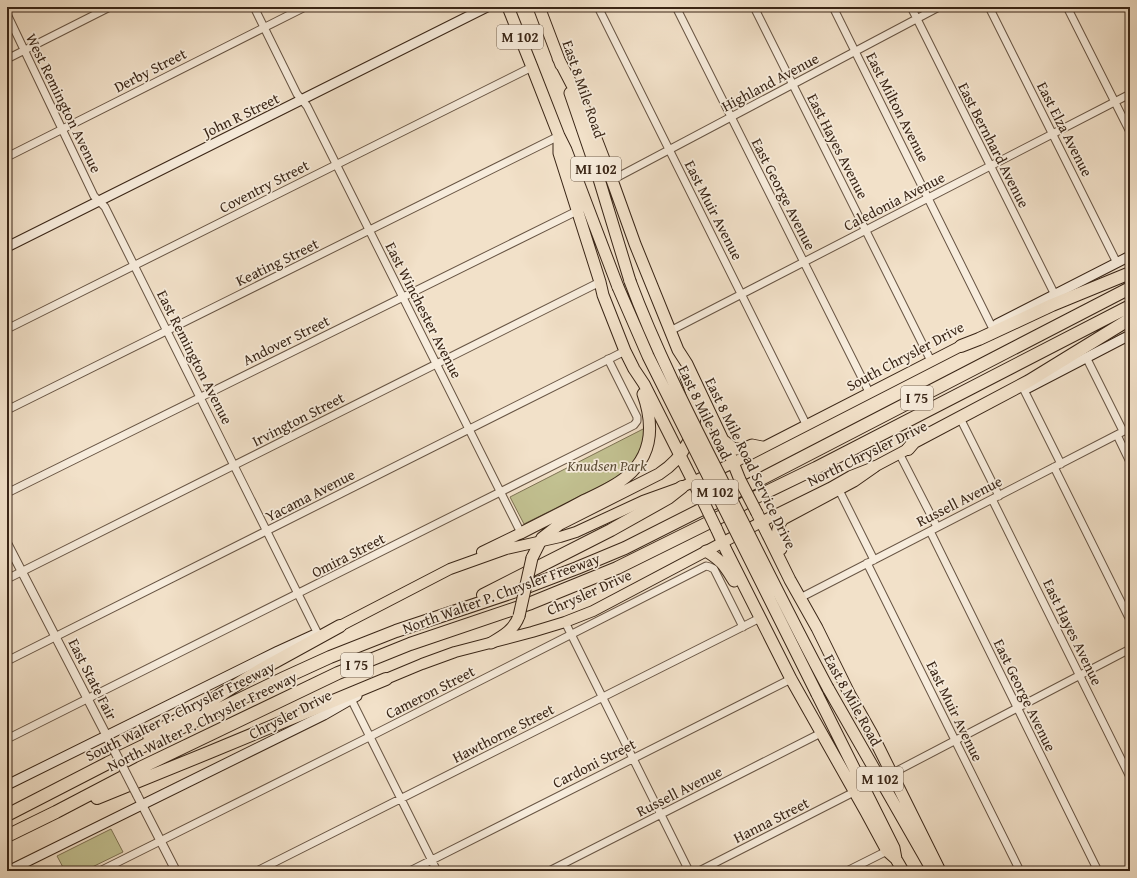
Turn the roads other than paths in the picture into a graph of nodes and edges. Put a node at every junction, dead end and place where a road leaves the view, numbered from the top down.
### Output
1 (110, 7) edge
2 (254, 7) edge
3 (305, 7) edge
4 (487, 7) edge
5 (508, 7) edge
6 (539, 7) edge
7 (598, 7) edge
8 (676, 7) edge
9 (754, 7) edge
10 (833, 7) edge
11 (910, 7) edge
12 (940, 7) edge
13 (989, 7) edge
14 (1068, 7) edge
15 (7, 14) edge
16 (917, 19) junction
17 (264, 27) junction
18 (24, 50) junction
19 (855, 52) junction
20 (558, 58) junction
21 (7, 59) edge
22 (532, 66) junction
23 (793, 84) junction
24 (1130, 94) edge
25 (302, 100) junction
26 (1115, 102) junction
27 (731, 117) junction
28 (62, 129) junction
29 (1130, 132) edge
30 (1053, 134) junction
31 (559, 136) junction
32 (670, 150) junction
33 (7, 156) edge
34 (336, 164) junction
35 (991, 166) junction
36 (612, 180) junction
37 (929, 198) junction
38 (100, 201) junction
39 (577, 211) junction
40 (370, 230) junction
41 (866, 230) junction
42 (7, 247) edge
43 (1130, 256) edge
44 (804, 263) junction
45 (1117, 263) junction
46 (134, 265) junction
47 (1130, 273) edge
48 (630, 281) joint
49 (600, 282) junction
50 (618, 287) joint
51 (1130, 288) edge
52 (742, 295) junction
53 (1055, 295) junction
54 (403, 297) junction
55 (1130, 306) edge
56 (1130, 319) edge
57 (992, 327) junction
58 (7, 329) edge
59 (167, 331) junction
60 (670, 331) junction
61 (1130, 335) edge
62 (961, 346) junction
63 (678, 350) junction
64 (625, 351) junction
65 (1086, 358) junction
66 (608, 359) junction
67 (932, 361) junction
68 (437, 364) junction
69 (633, 366) junction
70 (1024, 390) junction
71 (869, 392) junction
72 (201, 397) junction
73 (7, 410) edge
74 (962, 422) junction
75 (806, 424) junction
76 (1130, 428) edge
77 (469, 429) junction
78 (1120, 433) junction
79 (722, 438) junction
80 (762, 447) junction
81 (904, 451) junction
82 (680, 455) junction
83 (1130, 462) edge
84 (733, 463) junction
85 (234, 465) junction
86 (1058, 465) junction
87 (874, 467) joint
88 (693, 482) junction
89 (682, 487) junction
90 (834, 489) junction
91 (501, 492) junction
92 (7, 493) edge
93 (995, 497) junction
94 (750, 500) junction
95 (759, 517) junction
96 (937, 527) junction
97 (267, 531) junction
98 (930, 531) junction
99 (521, 533) junction
100 (540, 542) junction
101 (723, 542) junction
102 (7, 543) edge
103 (706, 551) junction
104 (874, 560) junction
105 (867, 563) junction
106 (450, 568) junction
107 (22, 572) junction
108 (7, 579) edge
109 (790, 580) junction
110 (298, 594) junction
111 (800, 598) junction
112 (458, 609) junction
113 (760, 618) junction
114 (1130, 620) edge
115 (565, 622) junction
116 (340, 626) junction
117 (743, 626) junction
118 (318, 634) junction
119 (571, 634) junction
120 (56, 637) junction
121 (491, 643) junction
122 (1130, 649) edge
123 (7, 661) edge
124 (1079, 675) junction
125 (386, 679) junction
126 (791, 679) junction
127 (603, 697) junction
128 (88, 700) junction
129 (351, 700) junction
130 (1017, 708) junction
131 (821, 733) junction
132 (106, 736) junction
133 (370, 737) junction
134 (7, 739) edge
135 (955, 740) junction
136 (633, 758) junction
137 (108, 763) junction
138 (891, 774) junction
139 (1130, 778) edge
140 (7, 785) edge
141 (854, 792) junction
142 (400, 799) junction
143 (142, 805) junction
144 (56, 812) junction
145 (7, 815) edge
146 (661, 815) junction
147 (7, 836) edge
148 (160, 841) junction
149 (887, 851) junction
150 (896, 859) junction
151 (431, 860) junction
152 (8, 871) edge
153 (100, 871) edge
154 (176, 871) edge
155 (257, 871) edge
156 (410, 871) edge
157 (436, 871) edge
158 (549, 871) edge
159 (689, 871) edge
160 (699, 871) edge
161 (847, 871) edge
162 (902, 871) edge
163 (932, 871) edge
164 (940, 871) edge
165 (1020, 871) edge
166 (1098, 871) edge

1 - 18 street
2 - 17 street, East Winchester Avenue
3 - 17 street, Derby Street
4 - 25 main road, John R Street
5 - 22 highway, M 102
6 - 20 highway, East 8 Mile Road / M 102
7 - 32 street, East Muir Avenue
8 - 27 street, East George Avenue
9 - 23 street, East Hayes Avenue
10 - 19 street, East Milton Avenue
11 - 16 street, East Bernhard Avenue
12 - 16 street, Highland Avenue
13 - 30 street, East Elza Avenue
14 - 26 street
15 - 18 street, West Remington Avenue
16 - 19 street, Highland Avenue
16 - 35 street, East Bernhard Avenue
17 - 25 street, East Winchester Avenue
17 - 28 street, Derby Street
18 - 21 street
18 - 28 street, West Remington Avenue
19 - 23 street, Highland Avenue
19 - 37 street, East Milton Avenue
20 - 36 highway, East 8 Mile Road Service Drive
20 - 48 highway, East 8 Mile Road / MI 102
22 - 31 highway, M 102
22 - 34 street, Coventry Street
23 - 27 street, Highland Avenue
23 - 41 street, East Hayes Avenue
24 - 26 street, Caledonia Avenue
25 - 34 street, East Winchester Avenue
25 - 38 main road, John R Street
26 - 29 street
26 - 30 street, Caledonia Avenue
27 - 32 street, Highland Avenue
27 - 44 street, East George Avenue
28 - 33 street, Derby Street
28 - 38 street, West Remington Avenue
30 - 35 street, Caledonia Avenue
30 - 45 street, East Elza Avenue
31 - 39 highway
31 - 40 street, Keating Street
31 - 50 highway, MI 102
32 - 36 street, Highland Avenue
32 - 52 street, East Muir Avenue
34 - 40 street, East Winchester Avenue
34 - 46 street, Coventry Street
35 - 37 street, Caledonia Avenue
35 - 53 street, East Bernhard Avenue
36 - 60 highway, East 8 Mile Road Service Drive
37 - 41 street, Caledonia Avenue
37 - 57 street, East Milton Avenue
38 - 42 main road, John R Street
38 - 46 street, East Remington Avenue
39 - 49 highway
39 - 54 street, Andover Street
40 - 54 street, East Winchester Avenue
40 - 59 street, Keating Street
41 - 44 street, Caledonia Avenue
41 - 67 street, East Hayes Avenue
43 - 45 main road, South Chrysler Drive
44 - 52 street, Caledonia Avenue
44 - 71 street, East George Avenue
45 - 53 main road, South Chrysler Drive
46 - 58 street, Coventry Street
46 - 59 street, East Remington Avenue
47 - 62 highway
48 - 163 highway, East 8 Mile Road / M 102, bridge
49 - 64 highway
49 - 68 street, Irvington Street
50 - 150 highway, East 8 Mile Road / M 102, bridge
51 - 112 highway, South Walter P. Chrysler Freeway / I 75
52 - 60 street, Caledonia Avenue
52 - 75 street, East Muir Avenue
53 - 57 main road, South Chrysler Drive
54 - 68 street, East Winchester Avenue
54 - 72 street, Andover Street
55 - 94 highway, North Walter P. Chrysler Freeway / I 75
56 - 81 highway
57 - 62 main road, South Chrysler Drive
59 - 72 street, East Remington Avenue
59 - 73 street, Keating Street
60 - 63 highway, East 8 Mile Road Service Drive
61 - 65 main road, North Chrysler Drive
62 - 67 main road, South Chrysler Drive
63 - 79 highway, East 8 Mile Road Service Drive
63 - 82 highway
64 - 66 street, Yacama Avenue
64 - 69 highway
65 - 70 main road, North Chrysler Drive
65 - 78 street
66 - 77 street, Yacama Avenue
66 - 91 street, Omira Street
67 - 71 main road, South Chrysler Drive
68 - 77 street, East Winchester Avenue
68 - 85 street, Irvington Street
69 - 82 highway
69 - 99 highway
70 - 74 main road, North Chrysler Drive
70 - 86 street
71 - 75 main road, South Chrysler Drive
72 - 85 street, East Remington Avenue
72 - 92 street, Andover Street
74 - 81 main road, North Chrysler Drive
74 - 93 street, East Hayes Avenue
75 - 80 main road, South Chrysler Drive
76 - 78 street, Russell Avenue
77 - 91 street, East Winchester Avenue
77 - 97 street, Yacama Avenue
78 - 83 street
78 - 86 street, Russell Avenue
79 - 80 highway
79 - 84 highway, East 8 Mile Road Service Drive
80 - 84 main road, South Chrysler Drive
81 - 87 main road, North Chrysler Drive
81 - 96 street
82 - 88 highway
82 - 100 highway
84 - 88 main road, South Chrysler Drive
84 - 94 highway, East 8 Mile Road Service Drive, bridge
85 - 97 street, East Remington Avenue
85 - 107 street, Irvington Street
86 - 93 street, Russell Avenue
86 - 114 street
87 - 90 highway
88 - 89 main road
88 - 101 highway, East 8 Mile Road, bridge
89 - 100 main road
89 - 112 highway
90 - 95 main road, North Chrysler Drive
90 - 104 street
90 - 109 highway
91 - 99 street, East Winchester Avenue
91 - 110 street, Omira Street
93 - 96 street, Russell Avenue
93 - 124 street, East Hayes Avenue
94 - 95 highway, East 8 Mile Road Service Drive, bridge
94 - 144 highway, North Walter P. Chrysler Freeway / I 75
95 - 101 main road, North Chrysler Drive
95 - 109 highway, East 8 Mile Road Service Drive
96 - 98 street, Russell Avenue
97 - 110 street, East Remington Avenue
97 - 120 street, Yacama Avenue
98 - 104 street, Russell Avenue
98 - 130 street, East George Avenue
99 - 106 main road
100 - 106 main road
100 - 121 highway, bridge
101 - 103 main road, Chrysler Drive
101 - 113 highway, East 8 Mile Road
102 - 107 street, East State Fair
103 - 113 highway
103 - 115 main road, Chrysler Drive
104 - 105 street, Russell Avenue
105 - 111 street, Russell Avenue
105 - 135 street, East Muir Avenue
106 - 116 main road
107 - 108 street, Irvington Street
107 - 120 street, East State Fair
109 - 111 highway, East 8 Mile Road Service Drive
110 - 118 street, East Remington Avenue
110 - 128 street, Omira Street
111 - 138 highway, East 8 Mile Road Service Drive
112 - 137 highway, South Walter P. Chrysler Freeway / I 75
113 - 117 street, Hawthorne Street
113 - 126 highway, East 8 Mile Road
115 - 119 street
115 - 121 main road, Chrysler Drive
116 - 118 main road
116 - 137 highway
117 - 119 street, Cameron Street
117 - 127 street, Hawthorne Street
118 - 132 main road
119 - 127 street
119 - 133 street, Cameron Street
120 - 123 street, Yacama Avenue
120 - 128 street, East State Fair
121 - 125 main road, Chrysler Drive
122 - 124 street
124 - 130 street
124 - 139 street, East Hayes Avenue
125 - 129 main road, Chrysler Drive
125 - 144 highway
126 - 131 highway, East 8 Mile Road
126 - 136 street, Cardoni Street
127 - 136 street
127 - 142 street, Hawthorne Street
128 - 132 street, East State Fair
128 - 134 street, Omira Street
129 - 133 street
129 - 143 main road, Chrysler Drive
130 - 135 street
130 - 166 street, East George Avenue
131 - 141 highway, East 8 Mile Road
131 - 146 street, Russell Avenue
132 - 140 main road
132 - 143 street, East State Fair, bridge
133 - 142 street
133 - 148 street, Cameron Street
135 - 138 street
135 - 165 street, East Muir Avenue
136 - 146 street
136 - 151 street, Cardoni Street
137 - 145 highway, South Walter P. Chrysler Freeway / I 75
138 - 164 highway, East 8 Mile Road Service Drive
141 - 149 highway, East 8 Mile Road
141 - 160 street, Hanna Street
142 - 151 street
142 - 155 street, Hawthorne Street
143 - 148 street, East State Fair
143 - 152 main road, Chrysler Drive
144 - 147 highway, North Walter P. Chrysler Freeway / I 75
146 - 158 street, Russell Avenue
146 - 159 street
148 - 153 street, Cameron Street
148 - 154 street, East State Fair
149 - 150 highway, East 8 Mile Road
149 - 161 street
150 - 162 highway, East 8 Mile Road / M 102
151 - 156 street, Cardoni Street
151 - 157 street

